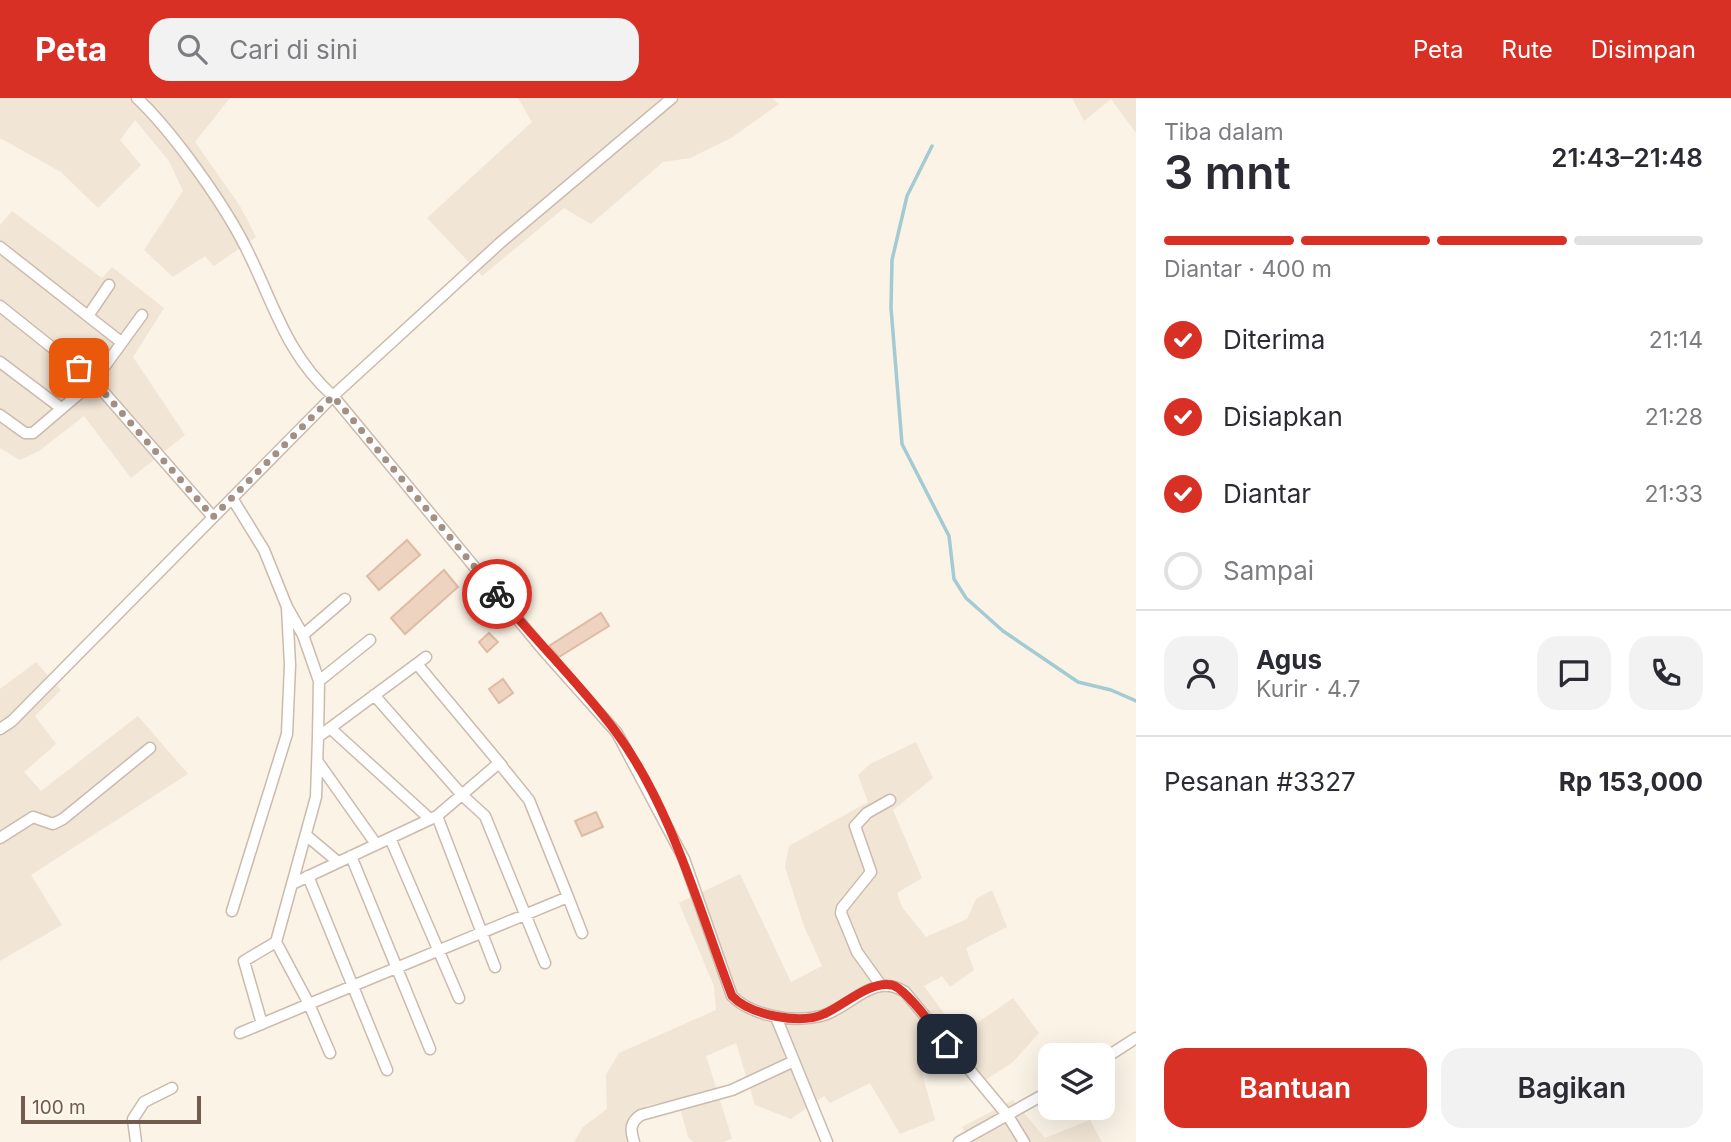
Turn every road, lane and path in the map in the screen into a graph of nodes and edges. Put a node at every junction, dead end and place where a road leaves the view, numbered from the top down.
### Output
1 (137, 98) edge
2 (672, 98) edge
3 (0, 247) edge
4 (109, 285) dead end
5 (0, 306) edge
6 (142, 315) dead end
7 (88, 316) junction
8 (121, 342) junction
9 (0, 362) edge
10 (94, 381) junction
11 (333, 396) junction
12 (61, 408) junction
13 (0, 415) edge
14 (232, 498) junction
15 (213, 517) junction
16 (345, 599) dead end
17 (287, 607) junction
18 (303, 635) junction
19 (370, 640) dead end
20 (426, 657) dead end
21 (417, 664) junction
22 (319, 681) junction
23 (374, 695) junction
24 (330, 727) junction
25 (0, 729) edge
26 (318, 737) junction
27 (150, 748) dead end
28 (317, 762) junction
29 (499, 763) junction
30 (518, 786) dead end
31 (462, 795) junction
32 (891, 800) dead end
33 (434, 818) junction
34 (306, 835) junction
35 (0, 838) edge
36 (390, 838) junction
37 (376, 844) junction
38 (351, 856) junction
39 (338, 862) junction
40 (308, 876) junction
41 (292, 884) junction
42 (568, 897) junction
43 (232, 911) dead end
44 (526, 915) junction
45 (480, 933) junction
46 (582, 933) dead end
47 (276, 942) junction
48 (439, 950) junction
49 (545, 963) dead end
50 (398, 967) junction
51 (495, 967) dead end
52 (880, 984) junction
53 (354, 986) junction
54 (459, 998) dead end
55 (309, 1004) junction
56 (776, 1017) junction
57 (262, 1024) junction
58 (240, 1033) dead end
59 (1136, 1038) edge
60 (430, 1049) dead end
61 (330, 1052) dead end
62 (1115, 1052) edge
63 (794, 1061) junction
64 (387, 1070) dead end
65 (172, 1088) dead end
66 (1038, 1098) edge
67 (1008, 1116) junction
68 (136, 1142) edge
69 (634, 1142) edge
70 (827, 1142) edge
71 (959, 1142) edge
72 (1024, 1142) edge

1 - 11 street
2 - 11 street
3 - 7 street
4 - 7 street
5 - 10 street
6 - 8 street
7 - 8 street
8 - 10 street
9 - 12 street
10 - 12 street
10 - 15 street
11 - 14 street
11 - 56 street
12 - 13 street
14 - 15 street
14 - 17 street
15 - 25 street
16 - 18 street
17 - 18 street
17 - 43 street
18 - 22 street
19 - 22 street
20 - 21 street
21 - 23 street
21 - 29 street
22 - 26 street
23 - 24 street
23 - 31 street
24 - 26 street
24 - 33 street
26 - 28 street
27 - 35 street
28 - 34 street
28 - 37 street
29 - 30 street
29 - 31 street
29 - 42 street
31 - 33 street
31 - 44 street
32 - 52 street
33 - 36 street
33 - 45 street
34 - 39 street
34 - 41 street
36 - 37 street
36 - 48 street
37 - 38 street
38 - 39 street
38 - 50 street
39 - 40 street
40 - 41 street
40 - 53 street
41 - 47 street
42 - 44 street
42 - 46 street
44 - 45 street
44 - 49 street
45 - 48 street
45 - 51 street
47 - 55 street
47 - 57 street
48 - 50 street
48 - 54 street
50 - 53 street
50 - 60 street
52 - 56 street
52 - 67 street
53 - 55 street
53 - 64 street
55 - 57 street
55 - 61 street
56 - 63 street
57 - 58 street
59 - 62 street
63 - 69 street
63 - 70 street
65 - 68 street
66 - 67 street
67 - 71 street
67 - 72 street

